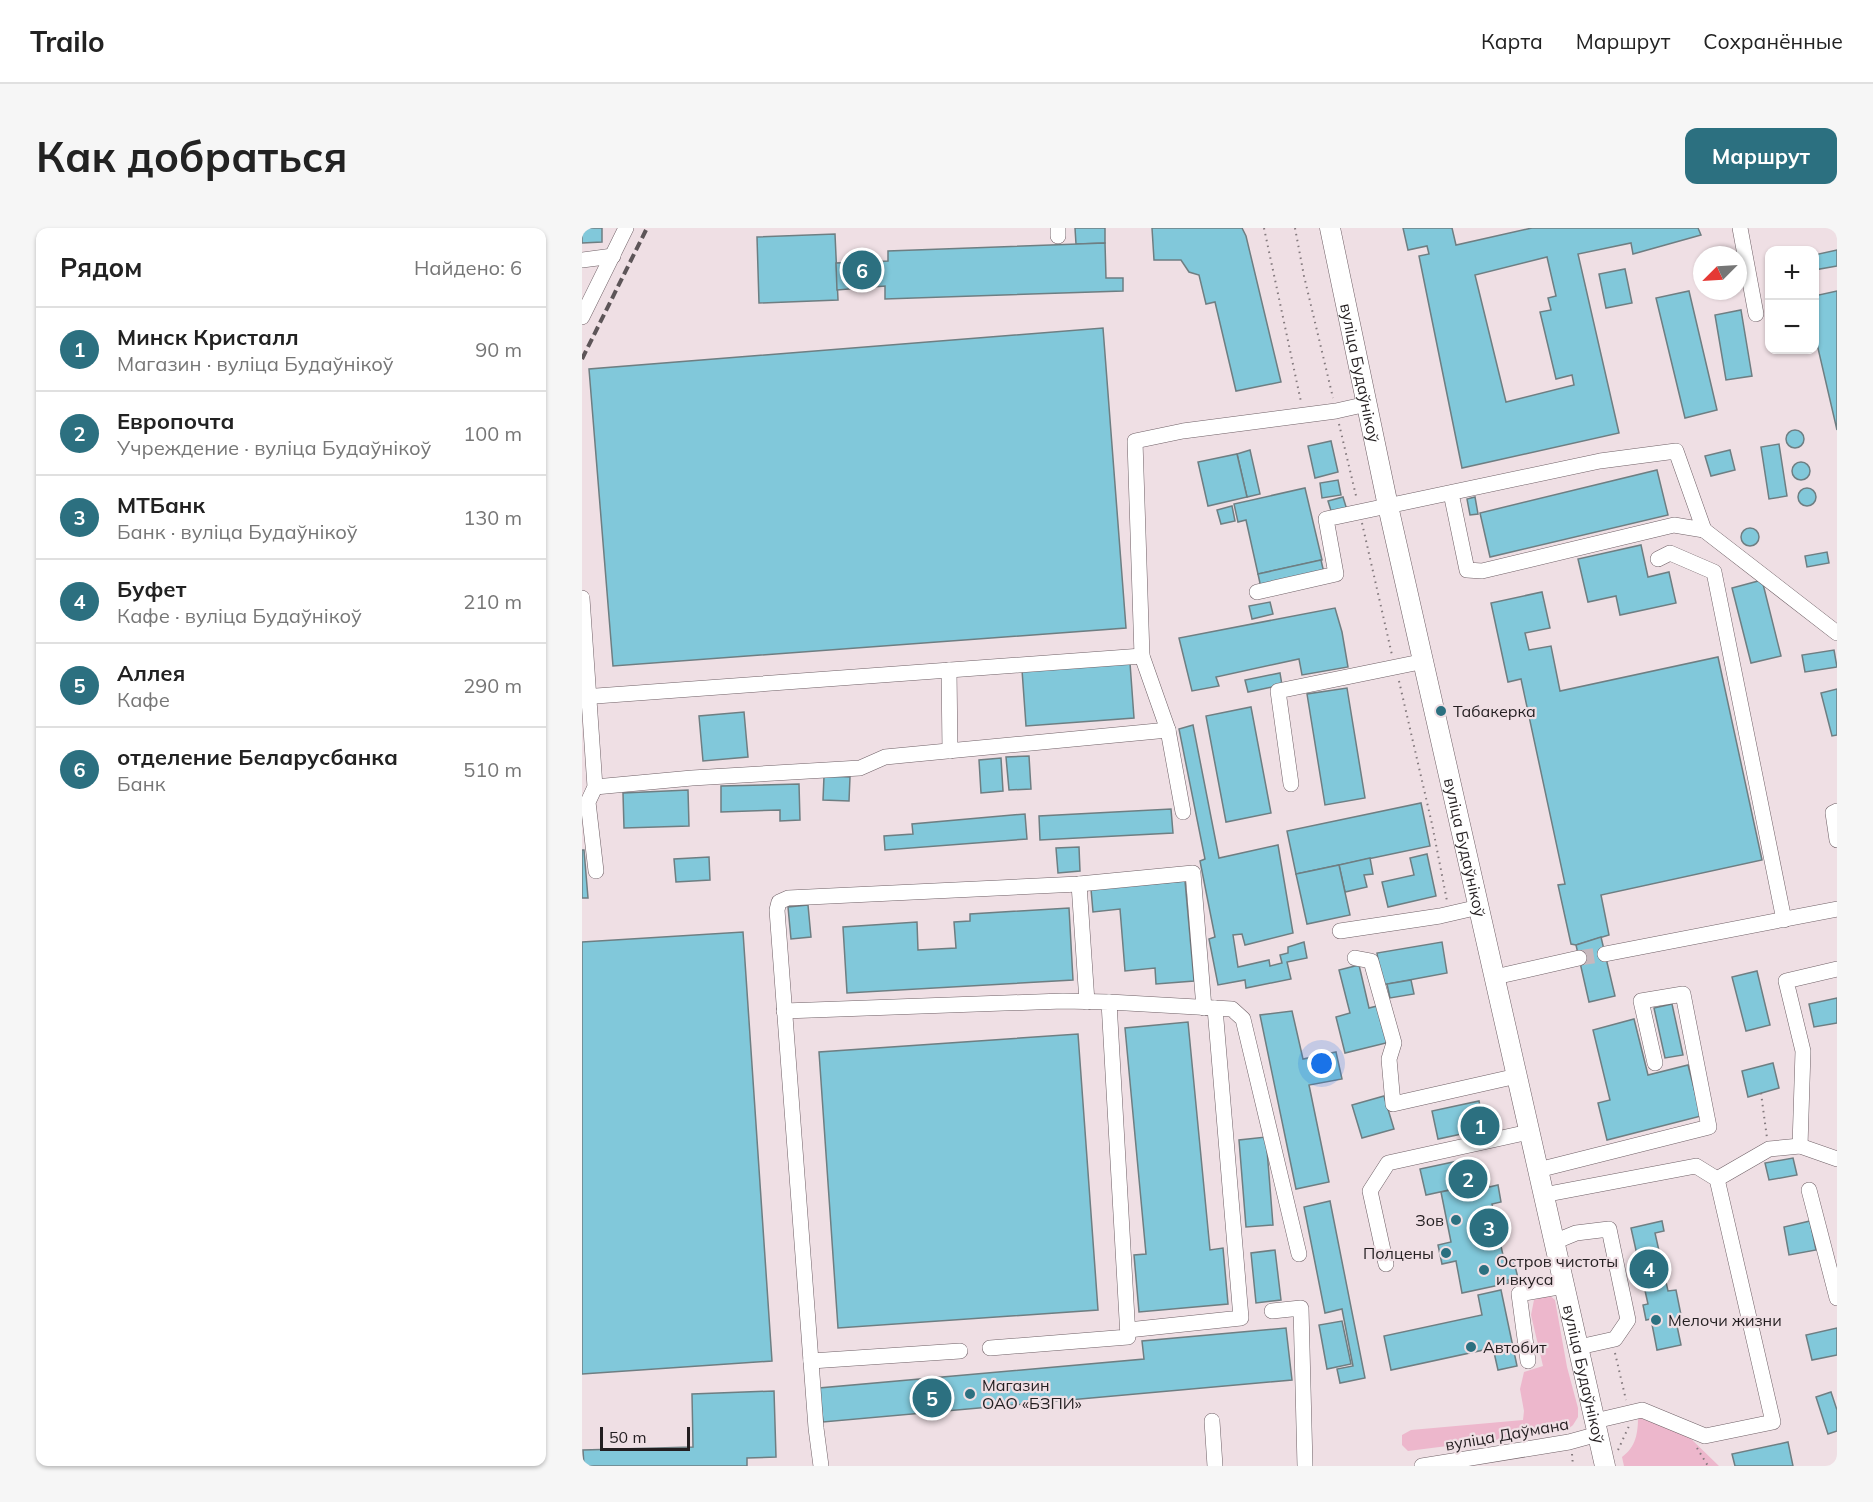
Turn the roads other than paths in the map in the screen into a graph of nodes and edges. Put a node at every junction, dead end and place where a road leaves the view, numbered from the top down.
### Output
1 (626, 228) edge
2 (1330, 228) edge
3 (1740, 228) edge
4 (613, 256) junction
5 (582, 260) edge
6 (583, 313) edge
7 (1756, 314) dead end
8 (1367, 404) junction
9 (1450, 493) junction
10 (1388, 506) junction
11 (1704, 530) junction
12 (1658, 558) dead end
13 (1257, 592) dead end
14 (582, 597) edge
15 (1837, 633) edge
16 (1142, 656) junction
17 (1425, 661) junction
18 (949, 670) junction
19 (586, 697) edge
20 (1168, 730) junction
21 (950, 751) junction
22 (1291, 784) dead end
23 (596, 787) junction
24 (1837, 811) edge
25 (1183, 812) dead end
26 (1837, 840) edge
27 (596, 871) dead end
28 (1079, 884) junction
29 (1479, 907) junction
30 (1837, 909) edge
31 (1785, 920) junction
32 (1340, 931) dead end
33 (1605, 954) tunnel mouth
34 (1579, 957) tunnel mouth
35 (1354, 958) dead end
36 (1837, 969) edge
37 (1495, 976) junction
38 (1087, 1002) junction
39 (1109, 1002) junction
40 (1209, 1008) junction
41 (784, 1011) junction
42 (1655, 1063) dead end
43 (1517, 1076) junction
44 (1529, 1132) junction
45 (1800, 1146) junction
46 (1837, 1159) edge
47 (1538, 1170) junction
48 (1717, 1179) junction
49 (1809, 1190) dead end
50 (1543, 1195) junction
51 (1554, 1242) junction
52 (1299, 1254) dead end
53 (1386, 1264) dead end
54 (1564, 1286) junction
55 (1837, 1298) edge
56 (1272, 1311) dead end
57 (1128, 1330) junction
58 (1578, 1347) junction
59 (990, 1348) dead end
60 (960, 1351) dead end
61 (811, 1361) junction
62 (1528, 1361) dead end
63 (1212, 1421) dead end
64 (1596, 1428) junction
65 (1612, 1462) edge
66 (821, 1466) edge
67 (1215, 1466) edge
68 (1305, 1466) edge
69 (1431, 1466) edge

1 - 4 street
2 - 8 main road, вуліца Будаўнікоў
3 - 7 street
4 - 5 street
4 - 6 street
8 - 10 main road, вуліца Будаўнікоў
8 - 16 street
9 - 10 street
9 - 11 street
9 - 11 street
10 - 13 street
10 - 17 main road, вуліца Будаўнікоў
11 - 15 street
12 - 31 street
14 - 19 street
16 - 18 street
16 - 20 street
17 - 22 street
17 - 29 main road, вуліца Будаўнікоў
18 - 19 street
18 - 21 street
19 - 23 street
20 - 21 street
20 - 25 street
21 - 23 street
23 - 27 street
24 - 26 street
28 - 38 street
28 - 40 street
28 - 41 street
29 - 32 street
29 - 37 main road, вуліца Будаўнікоў
30 - 31 street
31 - 33 street
34 - 37 street
35 - 43 street
36 - 45 street
37 - 43 main road, вуліца Будаўнікоў
38 - 39 street
38 - 41 street
39 - 40 street
39 - 57 street
40 - 52 street
40 - 57 street
41 - 61 street
42 - 47 street
43 - 44 main road, вуліца Будаўнікоў
44 - 47 main road, вуліца Будаўнікоў
44 - 53 street
45 - 46 street
45 - 48 street
47 - 50 main road, вуліца Будаўнікоў
48 - 50 street
48 - 64 street, вуліца Даўмана
49 - 55 street
50 - 51 main road, вуліца Будаўнікоў
51 - 54 main road, вуліца Будаўнікоў
51 - 58 street
54 - 58 main road, вуліца Будаўнікоў
54 - 62 street
56 - 68 street
57 - 59 street
58 - 64 main road, вуліца Будаўнікоў
60 - 61 street
61 - 66 street
63 - 67 street
64 - 65 main road, вуліца Будаўнікоў
64 - 69 street, вуліца Даўмана

